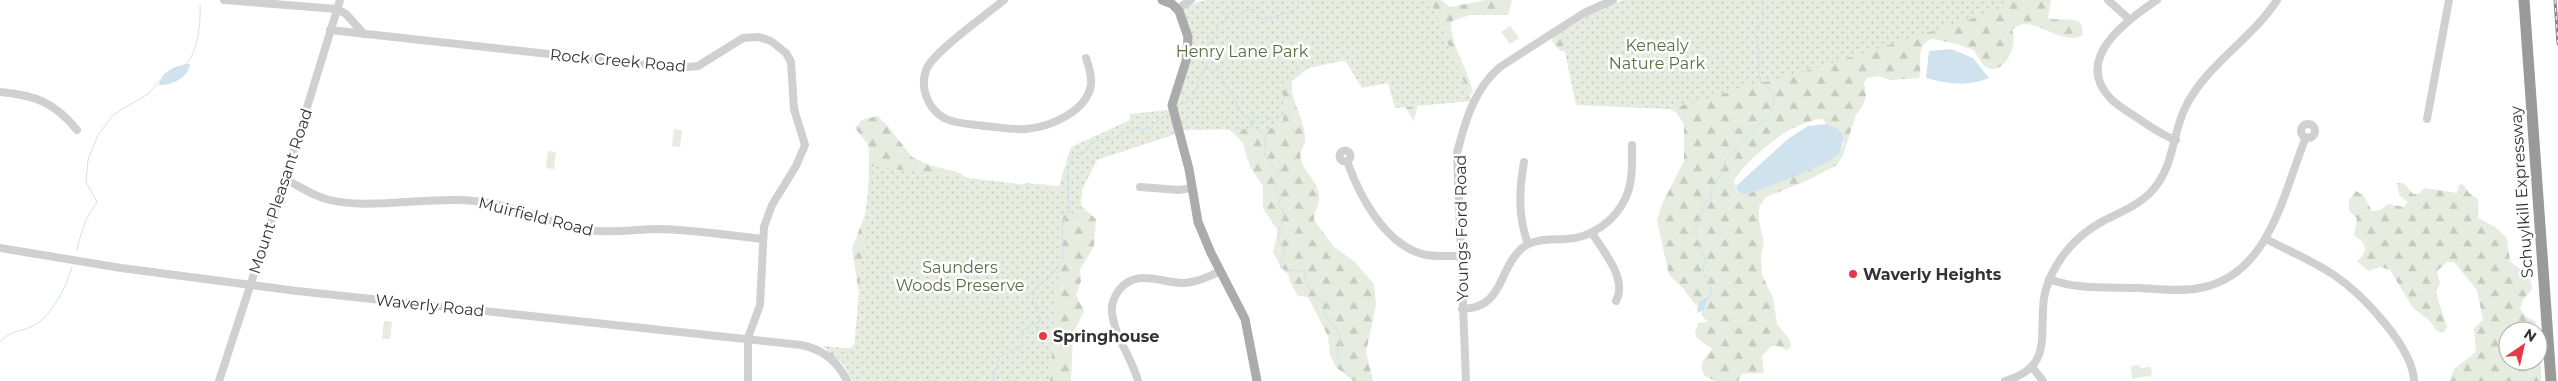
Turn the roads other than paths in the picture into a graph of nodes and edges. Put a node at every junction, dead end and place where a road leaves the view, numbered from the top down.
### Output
1 (224, 0) edge
2 (340, 0) edge
3 (1004, 0) edge
4 (1162, 0) edge
5 (1191, 0) edge
6 (1610, 0) edge
7 (2108, 0) edge
8 (2157, 0) edge
9 (2277, 0) edge
10 (2449, 0) edge
11 (2524, 0) edge
12 (2530, 0) edge
13 (337, 9) junction
14 (1177, 9) junction
15 (2129, 19) junction
16 (330, 30) junction
17 (364, 34) junction
18 (1086, 58) dead end
19 (0, 92) edge
20 (2427, 119) dead end
21 (76, 130) dead end
22 (2306, 138) dead end
23 (2176, 140) junction
24 (1632, 145) dead end
25 (1347, 161) dead end
26 (1524, 162) dead end
27 (285, 179) junction
28 (1140, 187) dead end
29 (1192, 188) junction
30 (1592, 233) junction
31 (762, 238) junction
32 (2266, 239) junction
33 (1528, 244) junction
34 (0, 248) edge
35 (1460, 256) junction
36 (1220, 271) junction
37 (2049, 279) junction
38 (250, 284) junction
39 (1616, 301) dead end
40 (1462, 309) junction
41 (748, 338) junction
42 (2032, 367) junction
43 (219, 381) edge
44 (748, 381) edge
45 (847, 381) edge
46 (1138, 381) edge
47 (1257, 381) edge
48 (1466, 381) edge
49 (2005, 381) edge
50 (2042, 381) edge
51 (2414, 381) edge
52 (2551, 381) edge
53 (2557, 381) edge

1 - 13 street
2 - 13 street, Mount Pleasant Road
3 - 18 street
4 - 14 main road
5 - 14 street
6 - 35 street, Youngs Ford Road
7 - 15 street
8 - 15 street
9 - 23 street
10 - 20 street
11 - 52 highway, Schuylkill Expressway
12 - 53 highway, Schuylkill Expressway
13 - 16 street, Mount Pleasant Road
13 - 17 street
14 - 29 main road
15 - 23 street
16 - 17 street, Rock Creek Road
16 - 27 street, Mount Pleasant Road
17 - 31 street, Rock Creek Road
19 - 21 street
22 - 32 street
23 - 37 street
24 - 30 street
25 - 35 street
26 - 33 street
27 - 31 street, Muirfield Road
27 - 38 street, Mount Pleasant Road
28 - 29 street
29 - 36 main road
30 - 33 street
30 - 39 street
31 - 41 street, Rock Creek Road
32 - 37 street
32 - 51 street
33 - 40 street
34 - 38 street, Waverly Road
35 - 40 street, Youngs Ford Road
36 - 46 street
36 - 47 main road
37 - 42 street
38 - 41 street, Waverly Road
38 - 43 street, Mount Pleasant Road
40 - 48 street, Youngs Ford Road
41 - 44 street, Rock Creek Road
41 - 45 street, Waverly Road
42 - 49 street
42 - 50 street

